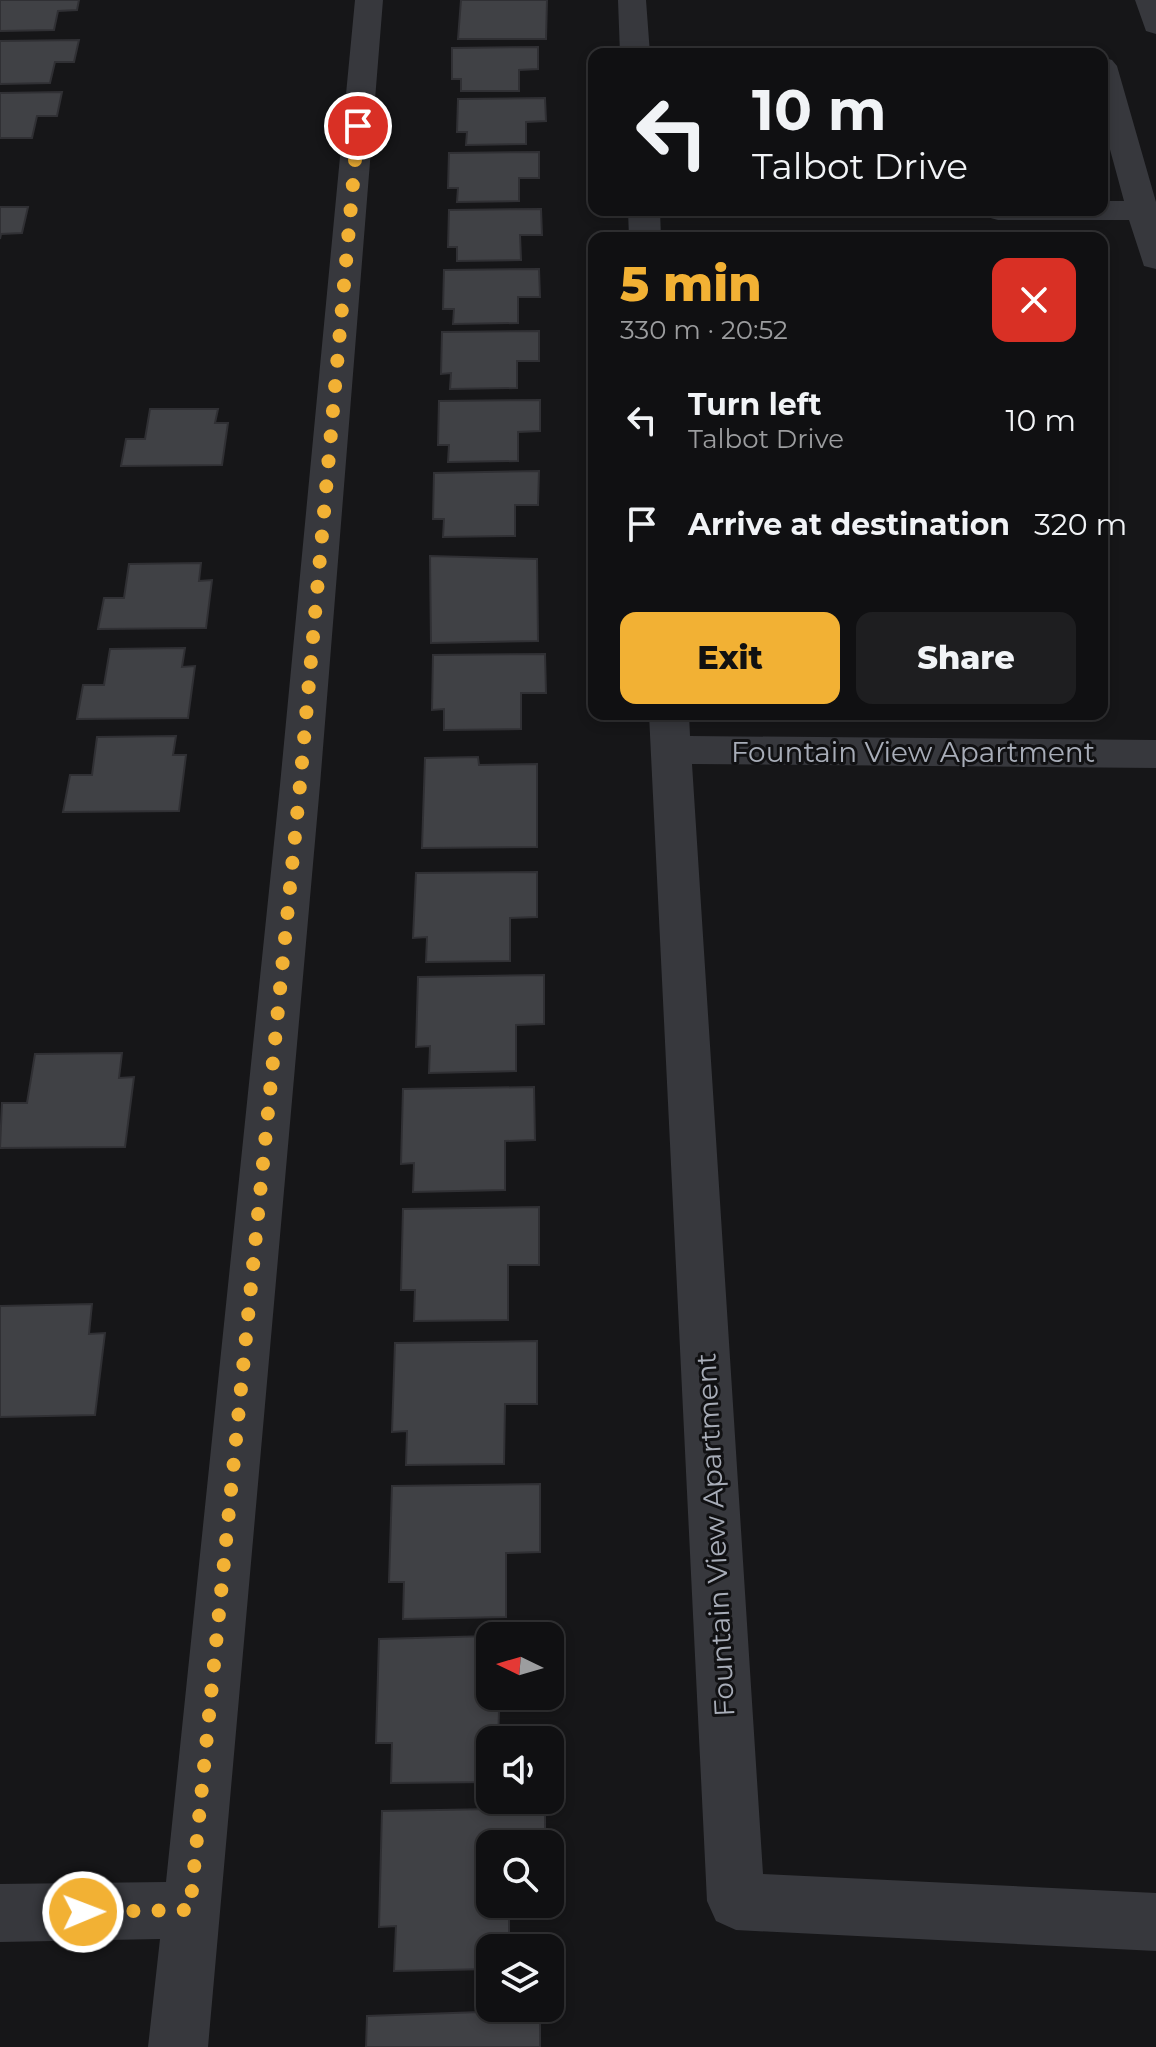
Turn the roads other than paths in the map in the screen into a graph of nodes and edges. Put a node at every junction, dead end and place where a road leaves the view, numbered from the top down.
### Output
1 (369, 0) edge
2 (632, 0) edge
3 (1149, 0) edge
4 (1156, 25) edge
5 (635, 48) edge
6 (1108, 86) edge
7 (1108, 211) edge
8 (1143, 211) junction
9 (1156, 259) edge
10 (669, 732) edge
11 (1156, 754) edge
12 (190, 1910) junction
13 (0, 1913) edge
14 (1156, 1922) edge
15 (178, 2047) edge

1 - 12 street
2 - 5 street
3 - 4 street
6 - 8 street
7 - 8 street
8 - 9 street
10 - 11 street, Fountain View Apartment
10 - 14 street, Fountain View Apartment
12 - 13 street
12 - 15 street

